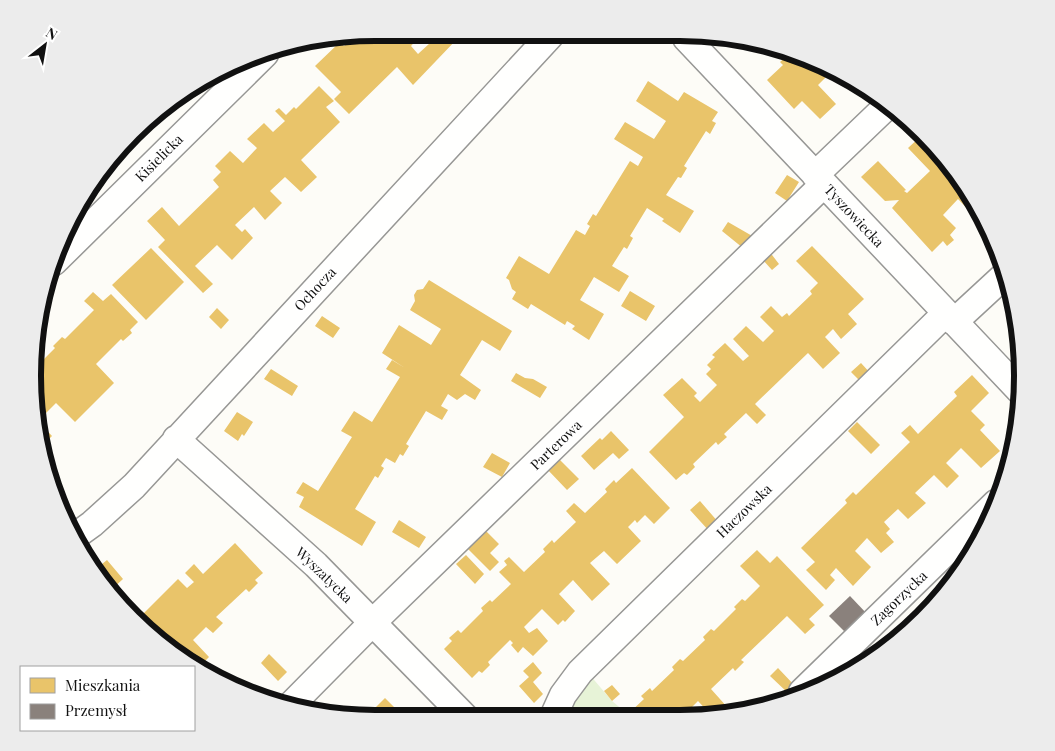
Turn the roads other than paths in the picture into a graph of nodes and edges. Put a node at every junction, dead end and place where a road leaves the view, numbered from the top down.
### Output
1 (545, 41) edge
2 (691, 42) edge
3 (254, 64) edge
4 (883, 110) edge
5 (819, 179) junction
6 (66, 250) edge
7 (999, 279) edge
8 (950, 318) junction
9 (1014, 384) edge
10 (176, 439) junction
11 (982, 517) edge
12 (81, 532) edge
13 (372, 623) junction
14 (813, 681) edge
15 (296, 700) edge
16 (458, 710) edge
17 (556, 710) edge

1 - 10 street, Ochocza
2 - 5 street, Tyszowiecka
3 - 6 street, Kisielicka
4 - 5 street, Parterowa
5 - 8 street, Tyszowiecka
5 - 13 street, Parterowa
7 - 8 street, Haczowska
8 - 9 street, Tyszowiecka
8 - 17 street, Haczowska
10 - 12 street, Ochocza
10 - 13 street, Wyszatycka
11 - 14 street, Zagorzycka
13 - 15 street, Parterowa
13 - 16 street, Wyszatycka

